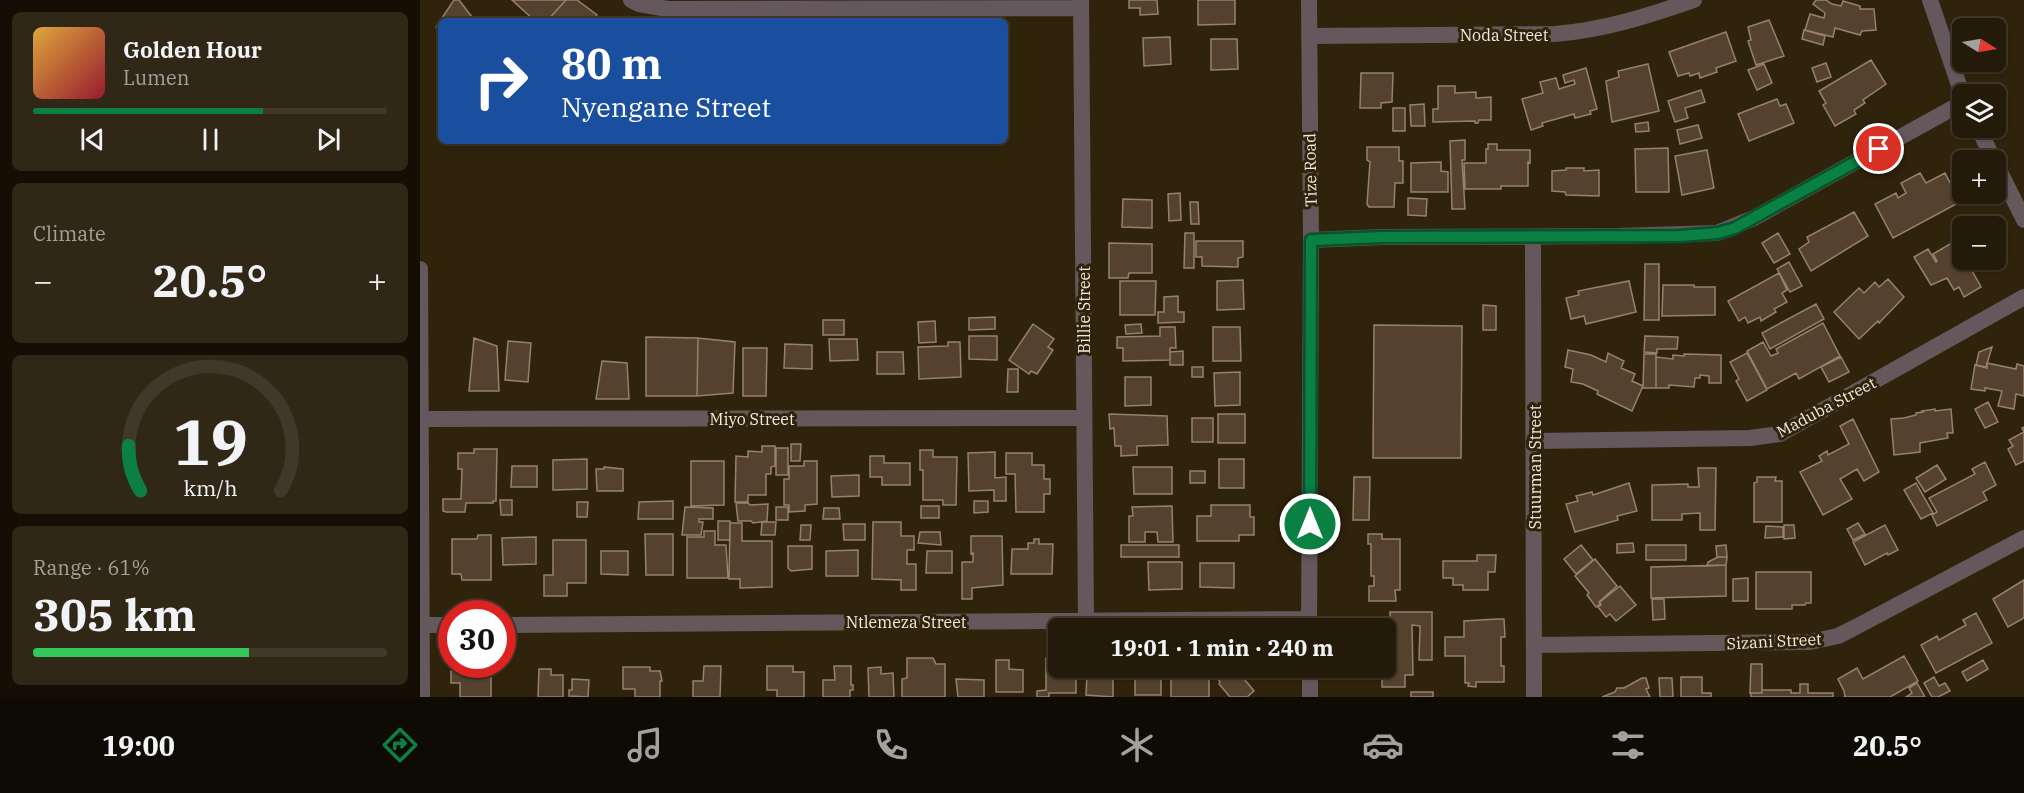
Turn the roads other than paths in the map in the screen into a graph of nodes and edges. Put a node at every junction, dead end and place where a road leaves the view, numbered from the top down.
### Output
1 (631, 0) edge
2 (1309, 0) edge
3 (1694, 0) edge
4 (1930, 0) edge
5 (1081, 4) edge
6 (1309, 36) junction
7 (1959, 84) edge
8 (1952, 109) edge
9 (2006, 183) edge
10 (2024, 219) edge
11 (1533, 237) junction
12 (1311, 240) junction
13 (420, 269) edge
14 (2024, 297) edge
15 (420, 336) edge
16 (1084, 418) junction
17 (420, 419) edge
18 (1535, 441) junction
19 (2024, 538) edge
20 (1086, 618) edge
21 (1309, 618) edge
22 (1048, 620) edge
23 (438, 625) edge
24 (516, 625) edge
25 (422, 626) junction
26 (1535, 645) junction
27 (1310, 678) edge
28 (422, 697) edge
29 (1310, 697) edge
30 (1534, 697) edge

1 - 5 street
2 - 6 street, Tize Road
3 - 6 street, Noda Street
4 - 7 street
5 - 16 street, Billie Street
6 - 12 street, Tize Road
8 - 11 street
9 - 10 street
11 - 12 street
11 - 18 street, Stuurman Street
12 - 21 street, Tize Road
13 - 15 street
14 - 18 street, Maduba Street
15 - 17 street
16 - 17 street, Miyo Street
16 - 20 street, Billie Street
17 - 25 street
18 - 26 street, Stuurman Street
19 - 26 street, Sizani Street
22 - 24 street, Ntlemeza Street
23 - 25 street
25 - 28 street
26 - 30 street, Stuurman Street
27 - 29 street

